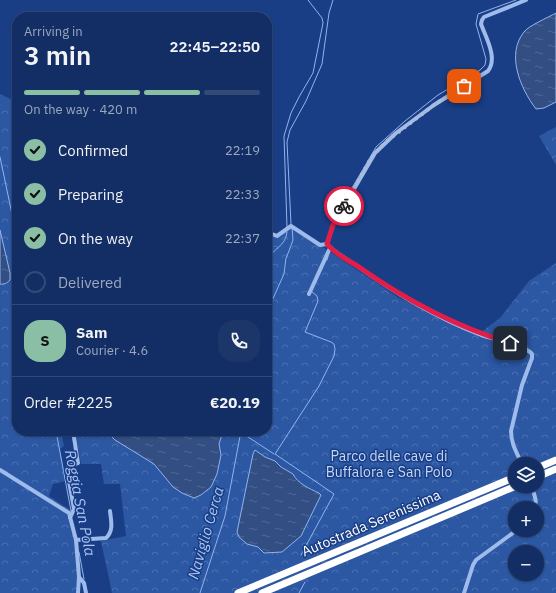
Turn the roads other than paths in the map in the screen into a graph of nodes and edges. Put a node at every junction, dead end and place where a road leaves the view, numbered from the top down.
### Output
1 (526, 0) edge
2 (272, 234) edge
3 (327, 244) junction
4 (330, 248) junction
5 (308, 294) dead end
6 (74, 436) edge
7 (518, 457) edge
8 (556, 458) edge
9 (544, 464) edge
10 (0, 470) edge
11 (556, 470) edge
12 (544, 474) edge
13 (508, 480) edge
14 (508, 489) edge
15 (110, 511) dead end
16 (70, 518) junction
17 (508, 537) edge
18 (76, 540) junction
19 (78, 577) junction
20 (78, 593) edge
21 (86, 593) edge
22 (238, 593) edge
23 (262, 593) edge
24 (464, 593) edge

1 - 3 street
2 - 3 street
3 - 4 street
4 - 5 street
4 - 7 street
6 - 16 street
8 - 9 highway
10 - 16 street
11 - 12 highway
13 - 22 highway, Autostrada Serenissima
14 - 23 highway, Autostrada Serenissima
15 - 18 street
16 - 18 street
17 - 24 street
18 - 19 street
19 - 20 street
19 - 21 street

